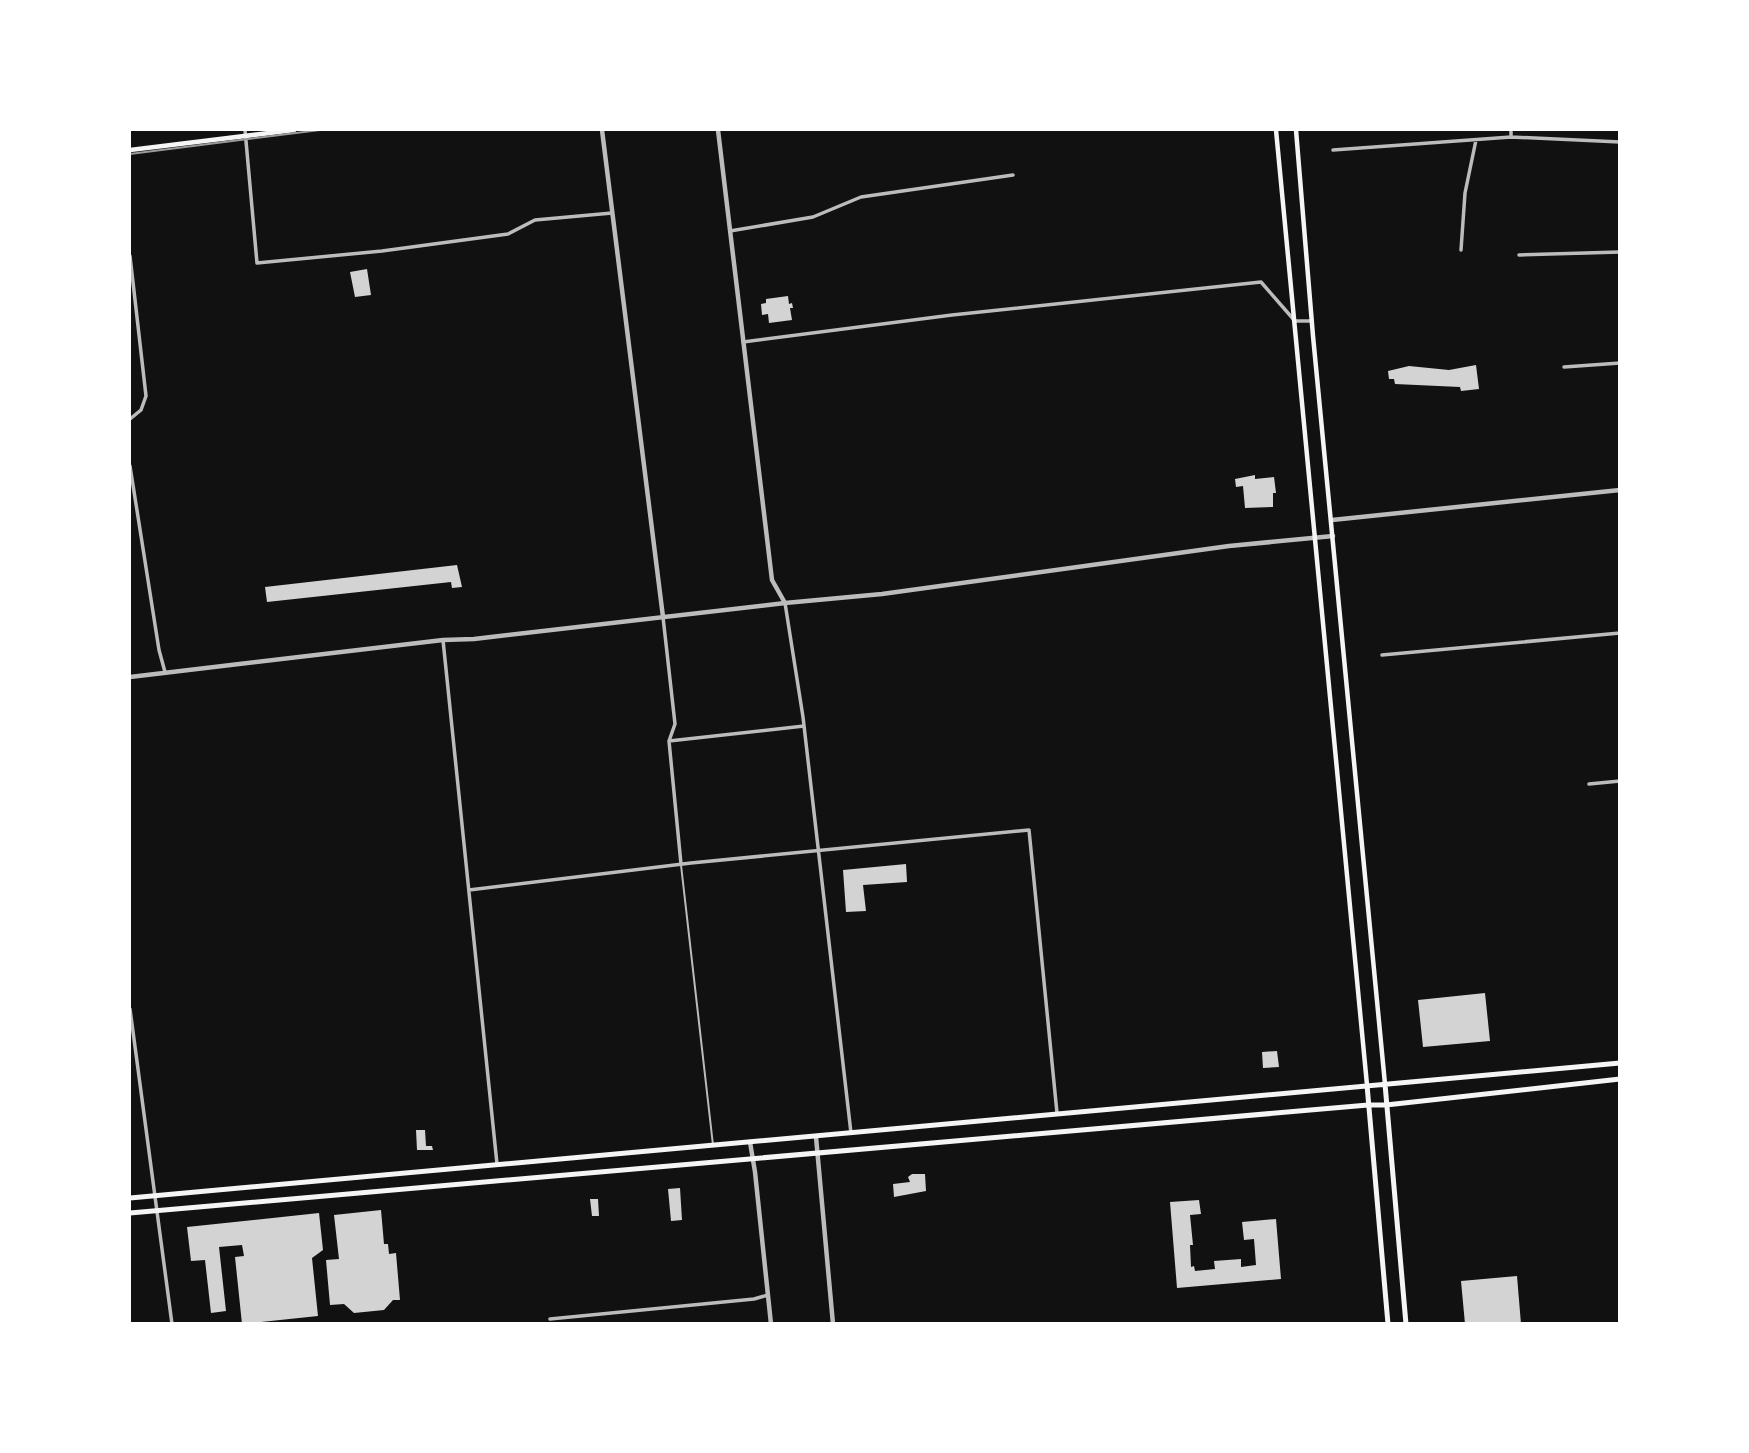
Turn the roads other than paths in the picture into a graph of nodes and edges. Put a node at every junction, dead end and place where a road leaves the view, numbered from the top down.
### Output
1 (245, 130) edge
2 (294, 130) edge
3 (602, 130) edge
4 (718, 130) edge
5 (1276, 130) edge
6 (1296, 130) edge
7 (1511, 130) edge
8 (245, 136) junction
9 (1511, 137) junction
10 (1476, 139) junction
11 (1619, 142) edge
12 (130, 150) edge
13 (1334, 150) dead end
14 (1013, 175) dead end
15 (612, 213) junction
16 (730, 231) junction
17 (1461, 250) dead end
18 (1619, 252) edge
19 (1519, 255) dead end
20 (130, 256) edge
21 (1295, 321) junction
22 (1312, 321) junction
23 (743, 342) junction
24 (1619, 363) edge
25 (1564, 368) dead end
26 (130, 419) edge
27 (130, 466) edge
28 (1619, 490) edge
29 (1332, 520) junction
30 (1334, 536) junction
31 (1314, 537) junction
32 (785, 603) junction
33 (663, 617) junction
34 (1619, 633) edge
35 (443, 640) junction
36 (1382, 654) dead end
37 (165, 674) junction
38 (130, 677) edge
39 (804, 726) junction
40 (669, 741) junction
41 (1619, 781) edge
42 (1589, 784) dead end
43 (818, 850) junction
44 (681, 864) junction
45 (470, 890) junction
46 (130, 1009) edge
47 (1619, 1063) edge
48 (1619, 1079) edge
49 (1385, 1084) junction
50 (1367, 1085) junction
51 (1368, 1105) junction
52 (1386, 1105) junction
53 (1058, 1113) junction
54 (851, 1133) junction
55 (816, 1138) junction
56 (750, 1142) junction
57 (713, 1145) junction
58 (818, 1152) junction
59 (752, 1158) junction
60 (497, 1164) junction
61 (155, 1196) junction
62 (130, 1198) edge
63 (156, 1210) junction
64 (130, 1213) edge
65 (768, 1295) junction
66 (550, 1319) dead end
67 (173, 1324) edge
68 (771, 1324) edge
69 (833, 1324) edge
70 (1388, 1324) edge
71 (1406, 1324) edge

1 - 8 street
2 - 8 main road
3 - 15 street
4 - 16 street
5 - 21 main road
6 - 22 main road
7 - 9 street
8 - 12 main road
8 - 15 street
9 - 10 street
9 - 11 street
10 - 13 street
10 - 17 street
14 - 16 street
15 - 33 street
16 - 23 street
18 - 19 street
20 - 26 street
21 - 22 street
21 - 23 street
21 - 31 main road
22 - 29 main road
23 - 32 street
24 - 25 street
27 - 37 street
28 - 29 street
29 - 30 main road
30 - 31 street
30 - 49 main road
31 - 32 street
31 - 50 main road
32 - 33 street
32 - 39 street
33 - 35 street
33 - 40 street
34 - 36 street
35 - 37 street
35 - 45 street
37 - 38 street
39 - 40 street
39 - 43 street
40 - 44 street
41 - 42 street
43 - 44 street
43 - 53 street
43 - 54 street
44 - 45 street
44 - 57 lane
45 - 60 street
46 - 61 street
47 - 49 main road
48 - 52 main road
49 - 50 main road
49 - 52 main road
50 - 51 main road
50 - 53 main road
51 - 52 main road
51 - 58 main road
51 - 70 main road
52 - 71 main road
53 - 54 main road
54 - 55 main road
55 - 56 main road
55 - 58 street
56 - 57 main road
56 - 59 street
57 - 60 main road
58 - 59 main road
58 - 69 street
59 - 63 main road
59 - 65 street
60 - 61 main road
61 - 62 main road
61 - 63 street
63 - 64 main road
63 - 67 street
65 - 66 street
65 - 68 street

